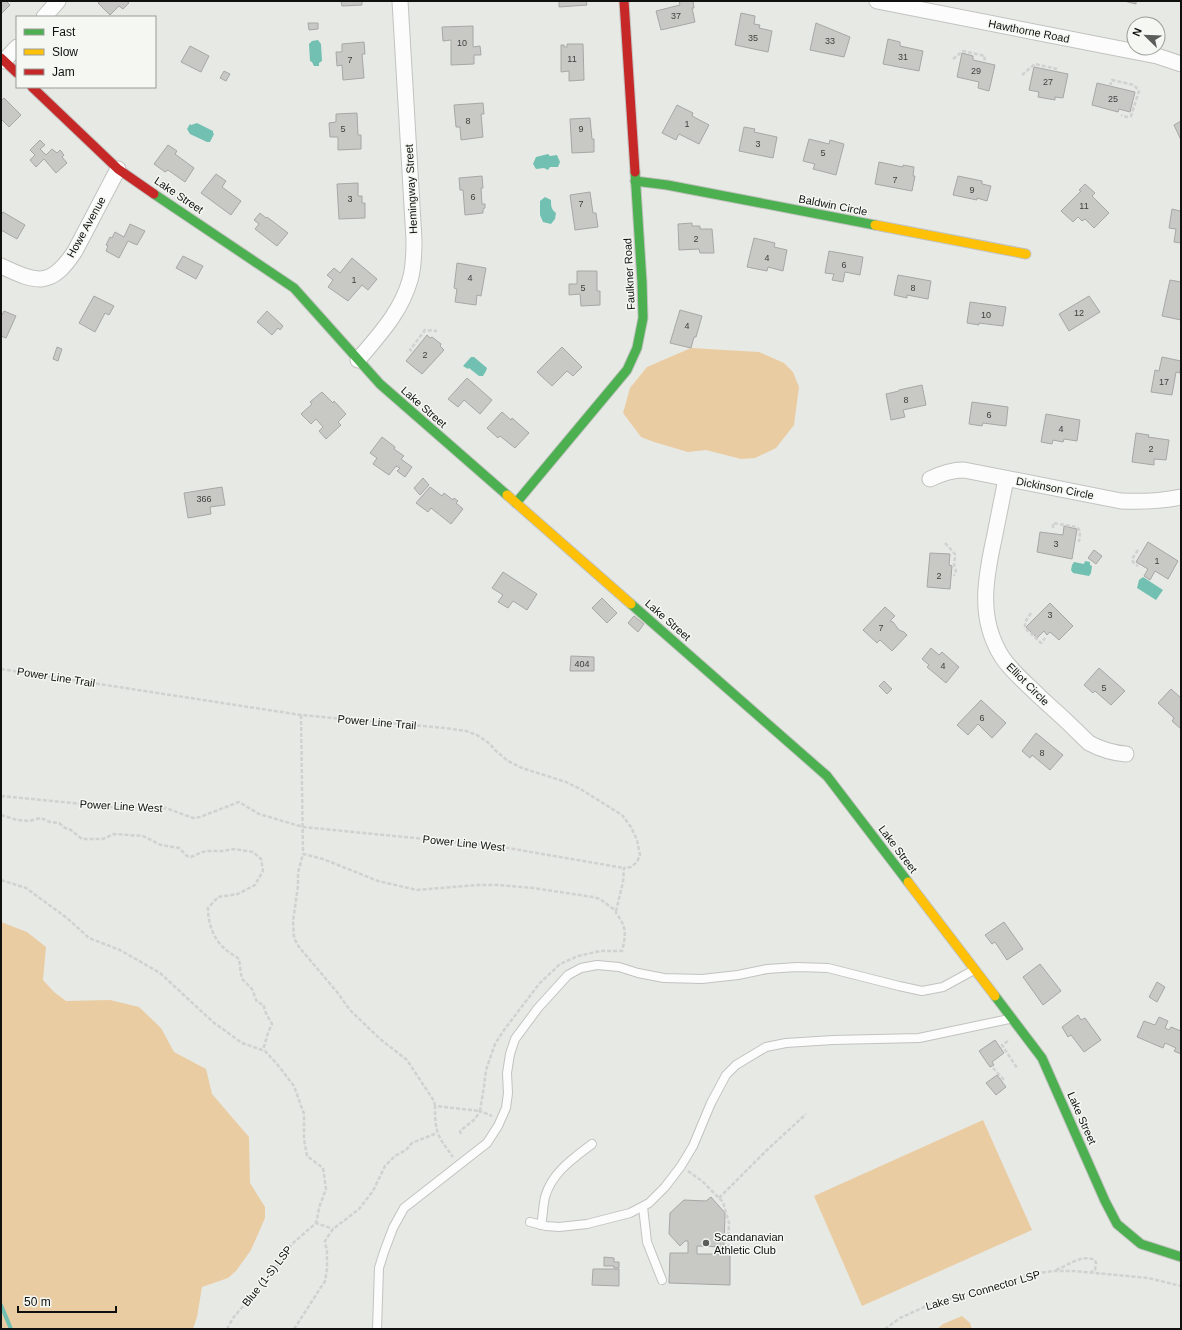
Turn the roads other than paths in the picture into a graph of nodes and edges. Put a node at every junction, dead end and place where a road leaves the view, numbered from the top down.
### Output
1 (58, 1) edge
2 (400, 1) edge
3 (624, 1) edge
4 (876, 1) edge
5 (45, 16) edge
6 (16, 47) edge
7 (2, 59) edge
8 (1181, 64) edge
9 (16, 72) edge
10 (33, 88) edge
11 (118, 169) junction
12 (635, 181) junction
13 (1026, 254) dead end
14 (1, 266) edge
15 (358, 360) junction
16 (930, 479) dead end
17 (1006, 479) junction
18 (1181, 497) edge
19 (516, 503) junction
20 (1126, 754) dead end
21 (975, 970) junction
22 (1012, 1018) junction
23 (592, 1144) dead end
24 (644, 1207) junction
25 (530, 1222) dead end
26 (542, 1225) junction
27 (1181, 1257) edge
28 (662, 1280) dead end
29 (377, 1329) edge

1 - 5 street
2 - 15 street, Hemingway Street
3 - 12 main road, Faulkner Road
4 - 8 street, Hawthorne Road
6 - 7 street
7 - 9 main road
10 - 11 main road, Lake Street
11 - 14 street, Howe Avenue
11 - 15 main road, Lake Street
12 - 13 main road, Baldwin Circle
12 - 19 main road, Faulkner Road
15 - 19 main road, Lake Street
16 - 17 street, Dickinson Circle
17 - 18 street, Dickinson Circle
17 - 20 street, Elliot Circle
19 - 21 main road, Lake Street
21 - 22 main road, Lake Street
21 - 29 lane
22 - 24 lane
22 - 27 main road, Lake Street
23 - 26 lane
24 - 26 lane
24 - 28 lane
25 - 26 lane

